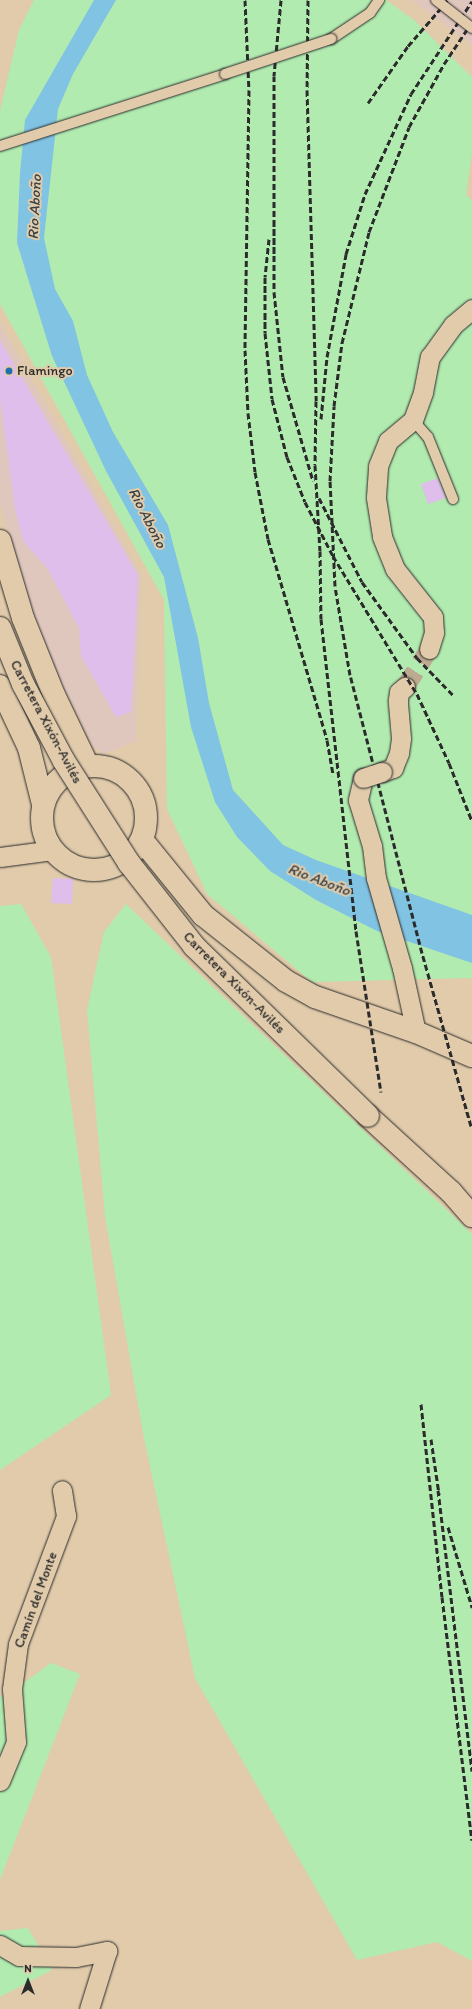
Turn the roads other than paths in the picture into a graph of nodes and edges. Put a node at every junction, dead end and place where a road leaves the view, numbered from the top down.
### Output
1 (380, 0) edge
2 (436, 0) edge
3 (472, 28) edge
4 (4, 144) edge
5 (472, 309) edge
6 (413, 420) junction
7 (453, 499) dead end
8 (0, 540) edge
9 (0, 628) edge
10 (430, 649) tunnel mouth
11 (0, 686) edge
12 (405, 687) tunnel mouth
13 (88, 766) junction
14 (43, 804) junction
15 (142, 840) junction
16 (52, 850) junction
17 (0, 857) edge
18 (416, 1032) junction
19 (472, 1056) edge
20 (472, 1216) edge
21 (62, 1490) dead end
22 (0, 1781) edge
23 (0, 1945) edge
24 (89, 2009) edge

1 - 4 lane, bridge
2 - 3 lane, bridge
5 - 6 street
6 - 7 lane
6 - 10 street
8 - 13 main road
9 - 20 main road, Carretera Xixón-Avilés, bridge
11 - 14 main road
12 - 18 street, bridge
13 - 14 main road
13 - 15 main road
14 - 16 main road
15 - 16 main road
15 - 18 main road
16 - 17 street
18 - 19 main road
21 - 22 street, Camín del Monte
23 - 24 street

